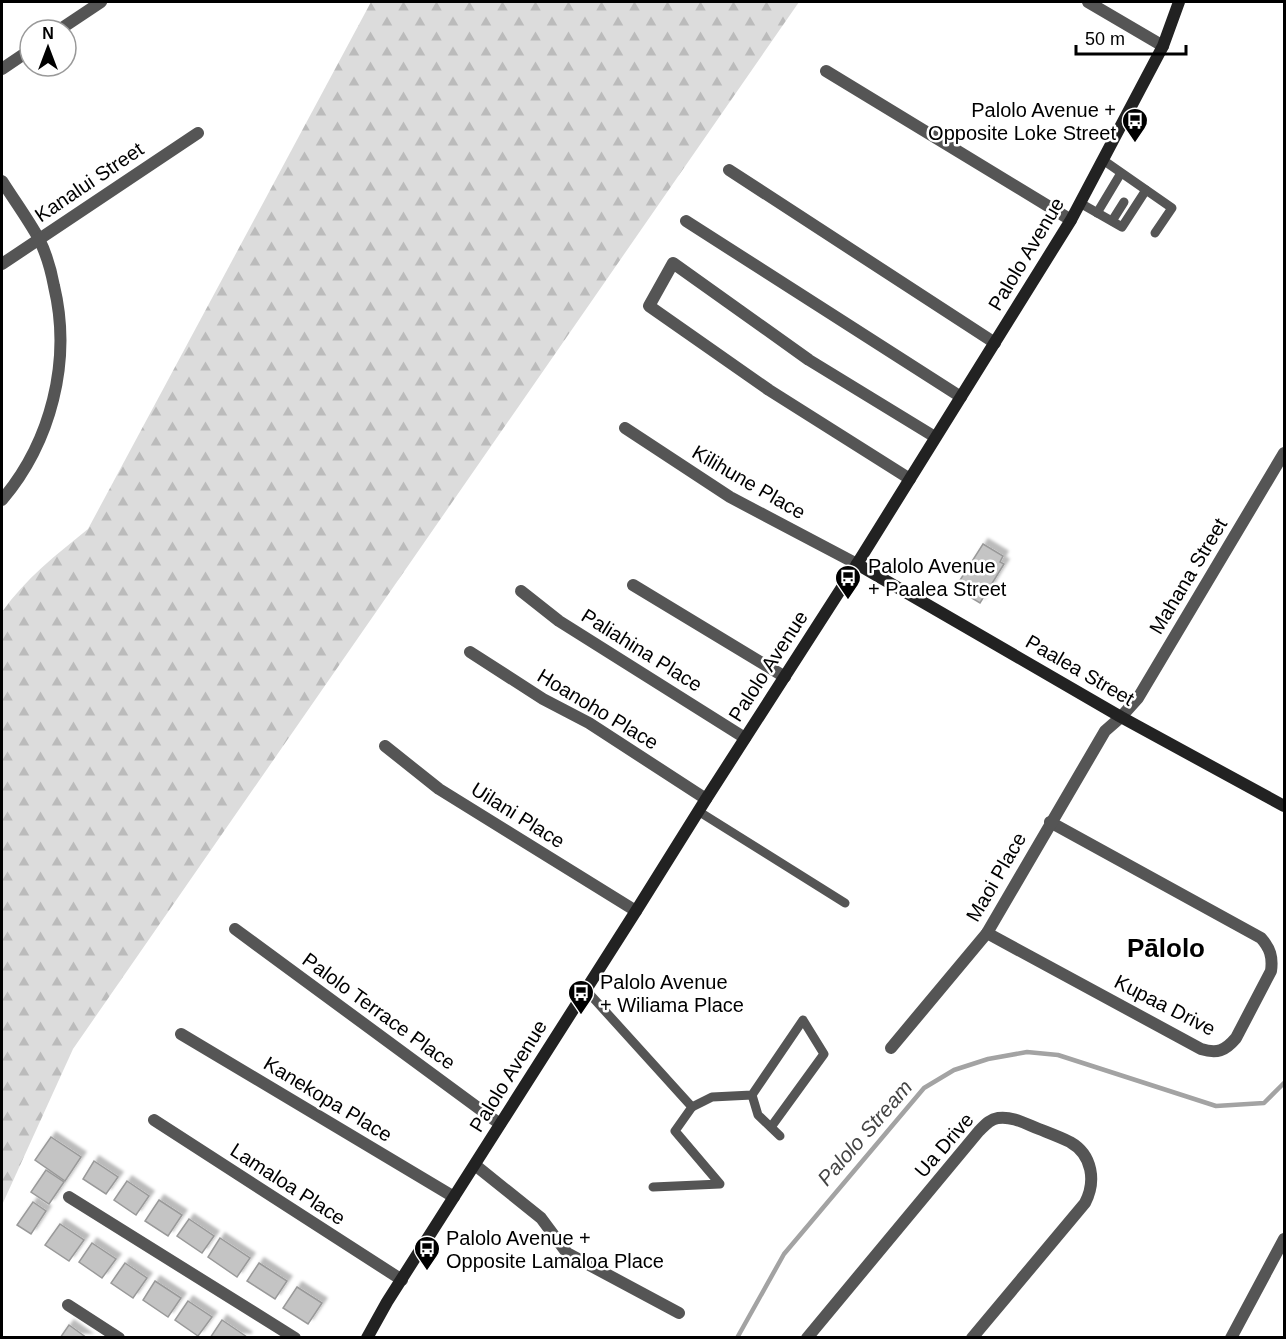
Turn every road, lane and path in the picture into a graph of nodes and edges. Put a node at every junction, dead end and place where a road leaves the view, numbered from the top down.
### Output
1 (101, 2) edge
2 (1088, 2) edge
3 (1179, 2) edge
4 (77, 18) edge
5 (1163, 46) junction
6 (18, 58) edge
7 (2, 69) edge
8 (826, 71) dead end
9 (198, 133) dead end
10 (1102, 160) junction
11 (729, 170) dead end
12 (1122, 173) junction
13 (2, 181) edge
14 (1146, 190) junction
15 (1124, 202) dead end
16 (1080, 203) junction
17 (1098, 213) junction
18 (1071, 220) junction
19 (686, 221) dead end
20 (1112, 221) junction
21 (1155, 233) dead end
22 (39, 239) junction
23 (2, 264) edge
24 (995, 343) junction
25 (961, 396) junction
26 (625, 428) dead end
27 (935, 437) junction
28 (1284, 453) edge
29 (910, 479) junction
30 (2, 500) edge
31 (857, 564) junction
32 (633, 585) dead end
33 (521, 591) dead end
34 (470, 652) dead end
35 (785, 677) junction
36 (1121, 717) junction
37 (745, 738) junction
38 (385, 746) dead end
39 (706, 799) junction
40 (1284, 807) edge
41 (698, 812) junction
42 (1050, 822) junction
43 (846, 903) dead end
44 (636, 911) junction
45 (235, 929) dead end
46 (987, 933) junction
47 (586, 990) junction
48 (181, 1034) dead end
49 (891, 1048) dead end
50 (752, 1095) junction
51 (692, 1107) junction
52 (154, 1120) dead end
53 (500, 1125) junction
54 (771, 1127) junction
55 (780, 1136) dead end
56 (475, 1165) junction
57 (653, 1187) dead end
58 (69, 1197) dead end
59 (454, 1197) junction
60 (1284, 1239) edge
61 (402, 1280) junction
62 (68, 1305) dead end
63 (679, 1313) dead end
64 (119, 1338) edge
65 (295, 1338) edge
66 (367, 1338) edge
67 (807, 1338) edge
68 (972, 1338) edge
69 (1231, 1338) edge

1 - 4 street
2 - 5 street
3 - 5 street, Palolo Avenue
5 - 10 street, Palolo Avenue
6 - 7 street
8 - 18 street
9 - 22 street, Kanalui Street
10 - 12 lane
10 - 16 street, Palolo Avenue
11 - 24 street
12 - 14 lane
12 - 17 lane
13 - 22 street
14 - 20 lane
14 - 21 lane
15 - 20 lane
16 - 17 lane
16 - 18 street, Palolo Avenue
17 - 20 lane
18 - 24 street, Palolo Avenue
19 - 25 street
22 - 23 street, Kanalui Street
22 - 30 street
24 - 25 street, Palolo Avenue
25 - 27 street, Palolo Avenue
26 - 31 street, Kilihune Place
27 - 29 street, Palolo Avenue
27 - 29 street
28 - 36 street, Mahana Street
29 - 31 street, Palolo Avenue
31 - 35 street, Palolo Avenue
31 - 36 street, Paalea Street
32 - 35 street
33 - 37 street, Paliahina Place
34 - 39 street, Hoanoho Place
35 - 37 street, Palolo Avenue
36 - 40 street, Paalea Street
36 - 42 street, Maoi Place
37 - 39 street, Palolo Avenue
38 - 44 street, Uilani Place
39 - 41 street, Palolo Avenue
41 - 43 lane
41 - 44 street, Palolo Avenue
42 - 46 street, Maoi Place
42 - 46 street, Kupaa Drive
44 - 47 street, Palolo Avenue
45 - 53 street, Palolo Terrace Place
46 - 49 street, Maoi Place
47 - 51 lane
47 - 53 street, Palolo Avenue
48 - 59 street, Kanekopa Place
50 - 51 lane
50 - 54 lane
50 - 54 lane
51 - 57 lane
52 - 61 street, Lamaloa Place
53 - 56 street, Palolo Avenue
54 - 55 lane
56 - 59 street, Palolo Avenue
56 - 63 street
58 - 65 street
59 - 61 street, Palolo Avenue
60 - 69 street
61 - 66 street, Palolo Avenue
62 - 64 street
67 - 68 street, Ua Drive

